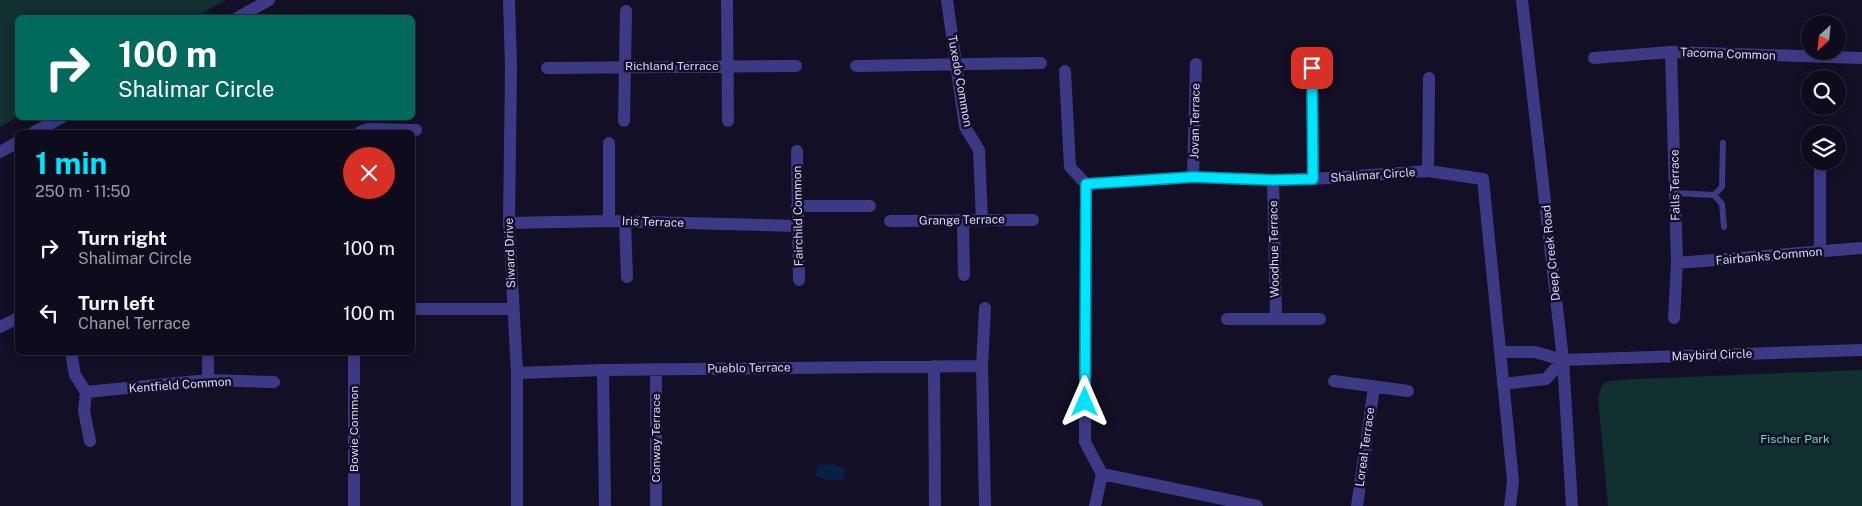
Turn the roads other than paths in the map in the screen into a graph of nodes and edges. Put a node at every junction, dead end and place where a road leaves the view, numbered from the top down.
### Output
1 (269, 0) edge
2 (509, 0) edge
3 (727, 0) edge
4 (947, 0) edge
5 (1522, 0) edge
6 (626, 11) dead end
7 (242, 15) edge
8 (1672, 52) junction
9 (1594, 58) dead end
10 (1862, 58) edge
11 (1041, 63) dead end
12 (956, 64) junction
13 (1196, 64) dead end
14 (625, 66) junction
15 (728, 66) junction
16 (796, 66) dead end
17 (856, 66) dead end
18 (547, 68) dead end
19 (1312, 68) dead end
20 (1065, 71) dead end
21 (1429, 78) dead end
22 (57, 120) edge
23 (624, 120) dead end
24 (728, 121) dead end
25 (38, 130) edge
26 (365, 130) edge
27 (416, 130) dead end
28 (608, 143) dead end
29 (1723, 143) dead end
30 (15, 144) edge
31 (797, 151) dead end
32 (0, 152) edge
33 (1820, 170) edge
34 (1428, 171) junction
35 (1193, 177) junction
36 (1313, 179) junction
37 (1273, 180) junction
38 (1086, 184) junction
39 (1675, 192) junction
40 (1714, 195) junction
41 (797, 206) junction
42 (870, 206) dead end
43 (963, 220) junction
44 (982, 220) junction
45 (1033, 220) dead end
46 (609, 221) junction
47 (890, 221) dead end
48 (625, 222) junction
49 (509, 223) junction
50 (798, 226) junction
51 (1724, 227) dead end
52 (1862, 248) edge
53 (1820, 252) junction
54 (1677, 263) junction
55 (964, 275) dead end
56 (627, 277) dead end
57 (799, 280) dead end
58 (512, 308) junction
59 (985, 308) dead end
60 (415, 310) edge
61 (1276, 318) junction
62 (1674, 318) dead end
63 (1227, 319) dead end
64 (1320, 319) dead end
65 (15, 320) edge
66 (0, 327) edge
67 (1862, 350) edge
68 (1500, 352) junction
69 (72, 355) edge
70 (208, 355) edge
71 (354, 355) edge
72 (1562, 360) junction
73 (934, 366) junction
74 (982, 366) junction
75 (656, 369) junction
76 (603, 370) junction
77 (517, 372) junction
78 (208, 380) junction
79 (1334, 381) dead end
80 (274, 382) dead end
81 (1503, 384) junction
82 (1374, 387) junction
83 (1408, 390) dead end
84 (86, 392) junction
85 (90, 442) dead end
86 (1102, 474) junction
87 (1248, 505) edge
88 (354, 506) edge
89 (517, 506) edge
90 (605, 506) edge
91 (656, 506) edge
92 (935, 506) edge
93 (985, 506) edge
94 (1095, 506) edge
95 (1357, 506) edge
96 (1510, 506) edge
97 (1572, 506) edge

1 - 7 street
2 - 49 street, Siward Drive
3 - 15 street
4 - 12 street, Tuxedo Common
5 - 72 street, Deep Creek Road
6 - 14 street
8 - 9 street, Tacoma Common
8 - 10 street, Tacoma Common
8 - 39 street, Falls Terrace
11 - 12 street
12 - 17 street
12 - 44 street, Tuxedo Common
13 - 35 street, Jovan Terrace
14 - 15 street, Richland Terrace
14 - 18 street, Richland Terrace
14 - 23 street
15 - 16 street, Richland Terrace
15 - 24 street
19 - 36 street
20 - 38 street
21 - 34 street
22 - 25 street
26 - 27 street
28 - 46 street
29 - 40 lane
30 - 32 street
31 - 41 street, Fairchild Common
33 - 53 street
34 - 36 street, Shalimar Circle
34 - 68 street, Shalimar Circle
35 - 37 street, Shalimar Circle
35 - 38 street, Shalimar Circle
36 - 37 street, Shalimar Circle
37 - 61 street, Woodhue Terrace
38 - 86 street
39 - 40 lane
39 - 54 street, Falls Terrace
40 - 51 lane
41 - 42 street
41 - 50 street, Fairchild Common
43 - 44 street, Grange Terrace
43 - 47 street, Grange Terrace
43 - 55 street
44 - 45 street, Grange Terrace
46 - 48 street, Iris Terrace
46 - 49 street, Iris Terrace
48 - 50 street, Iris Terrace
48 - 56 street
49 - 58 street, Siward Drive
50 - 57 street, Fairchild Common
52 - 53 street, Fairbanks Common
53 - 54 street, Fairbanks Common
54 - 62 street, Falls Terrace
58 - 60 street
58 - 77 street, Siward Drive
59 - 74 street
61 - 63 street
61 - 64 street
65 - 66 street
67 - 72 street, Maybird Circle
68 - 72 street, Maybird Circle
68 - 81 street, Shalimar Circle
69 - 84 street
70 - 78 street
71 - 88 street, Bowie Common
72 - 81 street
72 - 97 street, Deep Creek Road
73 - 74 street, Pueblo Terrace
73 - 75 street, Pueblo Terrace
73 - 92 street
74 - 93 street
75 - 76 street, Pueblo Terrace
75 - 91 street, Conway Terrace
76 - 77 street, Pueblo Terrace
76 - 90 street
77 - 89 street, Siward Drive
78 - 80 street, Kentfield Common
78 - 84 street, Kentfield Common
79 - 82 street
81 - 96 street, Shalimar Circle
82 - 83 street
82 - 95 street, Loreal Terrace
84 - 85 street
86 - 87 street
86 - 94 street

